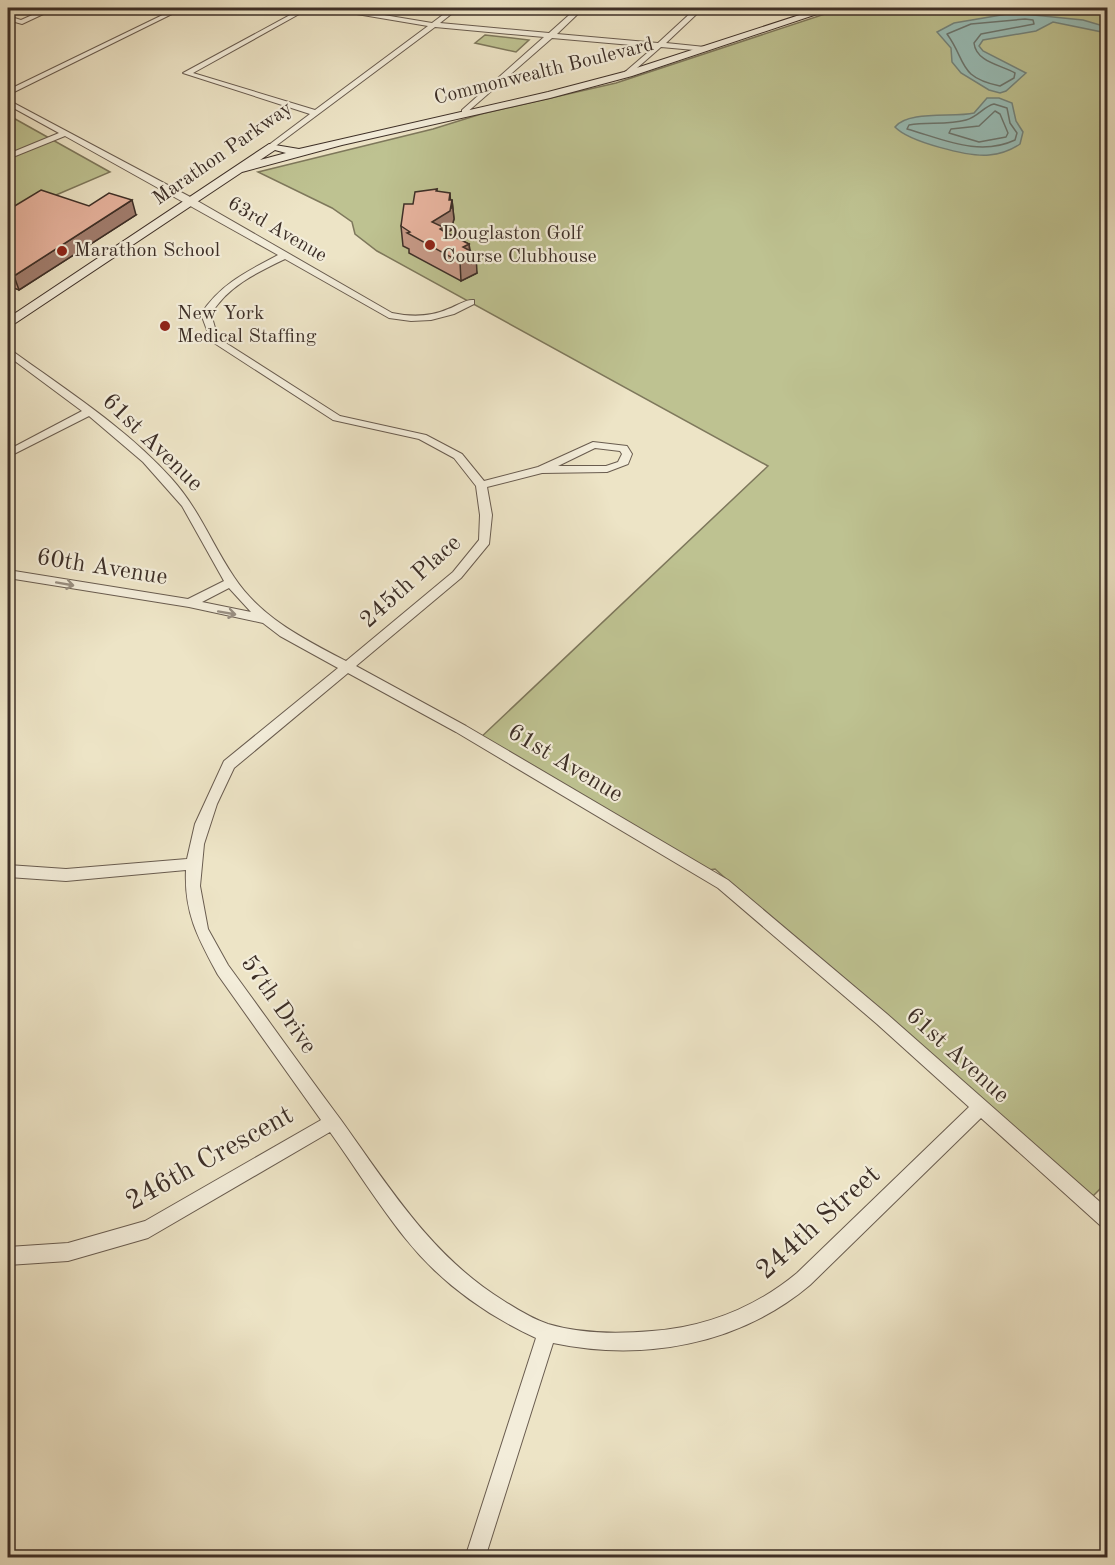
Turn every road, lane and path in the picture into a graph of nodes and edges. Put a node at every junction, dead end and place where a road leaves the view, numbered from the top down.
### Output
1 (53, 8) edge
2 (181, 8) edge
3 (307, 8) edge
4 (333, 8) edge
5 (456, 8) edge
6 (581, 8) edge
7 (700, 8) edge
8 (830, 8) edge
9 (8, 18) edge
10 (434, 25) junction
11 (548, 35) junction
12 (660, 45) junction
13 (705, 49) junction
14 (628, 74) junction
15 (8, 93) edge
16 (8, 102) edge
17 (465, 112) junction
18 (315, 113) junction
19 (66, 133) junction
20 (273, 146) junction
21 (299, 153) junction
22 (8, 157) edge
23 (237, 170) junction
24 (191, 201) junction
25 (285, 255) junction
26 (471, 302) dead end
27 (8, 324) edge
28 (8, 352) edge
29 (89, 412) junction
30 (8, 454) edge
31 (542, 470) junction
32 (481, 485) junction
33 (8, 574) edge
34 (231, 582) junction
35 (189, 603) junction
36 (266, 619) junction
37 (348, 666) junction
38 (193, 864) junction
39 (8, 871) edge
40 (980, 1108) junction
41 (332, 1122) junction
42 (1107, 1221) edge
43 (8, 1256) edge
44 (547, 1333) junction
45 (475, 1557) edge

1 - 9 street
2 - 15 street
3 - 18 street
4 - 10 street
5 - 10 street, Marathon Parkway
6 - 11 street
7 - 12 street
8 - 13 street, Commonwealth Boulevard
10 - 11 street
10 - 18 street, Marathon Parkway
11 - 12 street
11 - 17 street
12 - 13 street
12 - 14 street
13 - 14 street, Commonwealth Boulevard
14 - 17 street, Commonwealth Boulevard
16 - 19 street, 63rd Avenue
17 - 21 street, Commonwealth Boulevard
18 - 20 street, Marathon Parkway
19 - 22 street
19 - 24 street, 63rd Avenue
20 - 21 street, Commonwealth Boulevard
20 - 23 street, Marathon Parkway
21 - 23 street, Commonwealth Boulevard
23 - 24 street, Marathon Parkway
24 - 25 street, 63rd Avenue
24 - 27 street, Marathon Parkway
25 - 26 street, 63rd Avenue
25 - 32 street
28 - 29 street, 61st Avenue
29 - 30 street
29 - 34 street, 61st Avenue
31 - 31 street
31 - 32 street
32 - 37 street, 245th Place
33 -> 35 street, 60th Avenue
34 - 35 street, 60th Avenue
34 - 36 street, 61st Avenue
35 -> 36 street, 60th Avenue
36 - 37 street, 61st Avenue
37 - 38 street, 57th Drive
37 - 40 street, 61st Avenue
38 - 39 street
38 - 41 street, 57th Drive
40 - 42 street, 61st Avenue
40 - 44 street, 244th Street
41 - 43 street, 246th Crescent
41 - 44 street, 57th Drive
44 - 45 street

